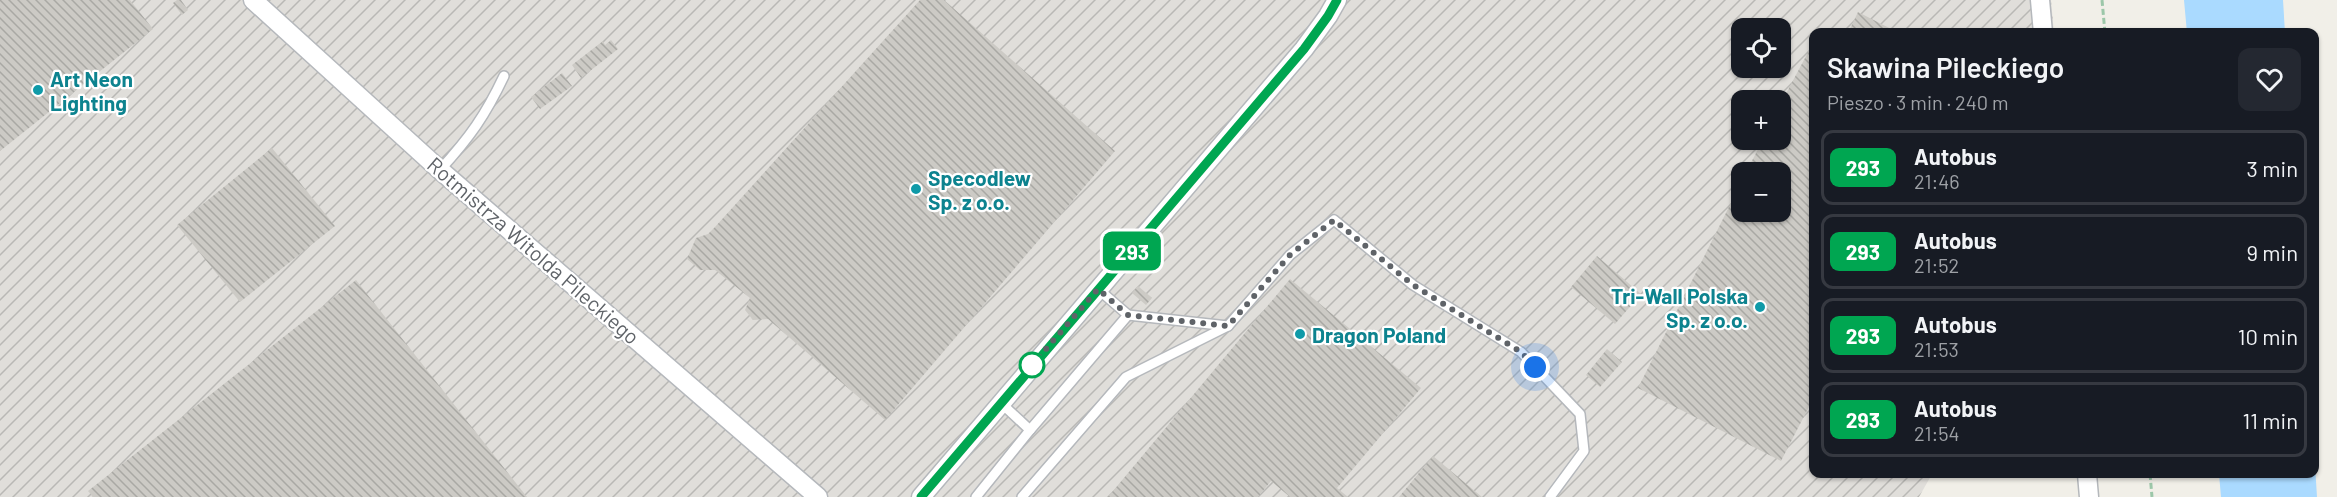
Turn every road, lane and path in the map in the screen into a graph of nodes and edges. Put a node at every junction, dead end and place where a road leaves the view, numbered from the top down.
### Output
1 (253, 0) edge
2 (1337, 0) edge
3 (2040, 0) edge
4 (2102, 0) edge
5 (2043, 28) edge
6 (2105, 28) edge
7 (504, 76) dead end
8 (440, 170) junction
9 (1098, 289) junction
10 (1128, 315) junction
11 (1228, 326) junction
12 (1001, 403) junction
13 (1030, 430) junction
14 (2087, 478) edge
15 (2150, 478) edge
16 (818, 497) edge
17 (921, 497) edge
18 (976, 497) edge
19 (1022, 497) edge
20 (1550, 497) edge
21 (2089, 497) edge
22 (2152, 497) edge

1 - 8 street, Rotmistrza Witolda Pileckiego
2 - 9 street
3 - 5 street
4 - 6 path
7 - 8 lane
8 - 16 street, Rotmistrza Witolda Pileckiego
9 - 10 lane
9 - 12 street
10 - 11 lane
10 - 13 lane
11 - 19 lane
11 - 20 lane
12 - 13 lane
12 - 17 street
13 - 18 lane
14 - 21 street
15 - 22 path

